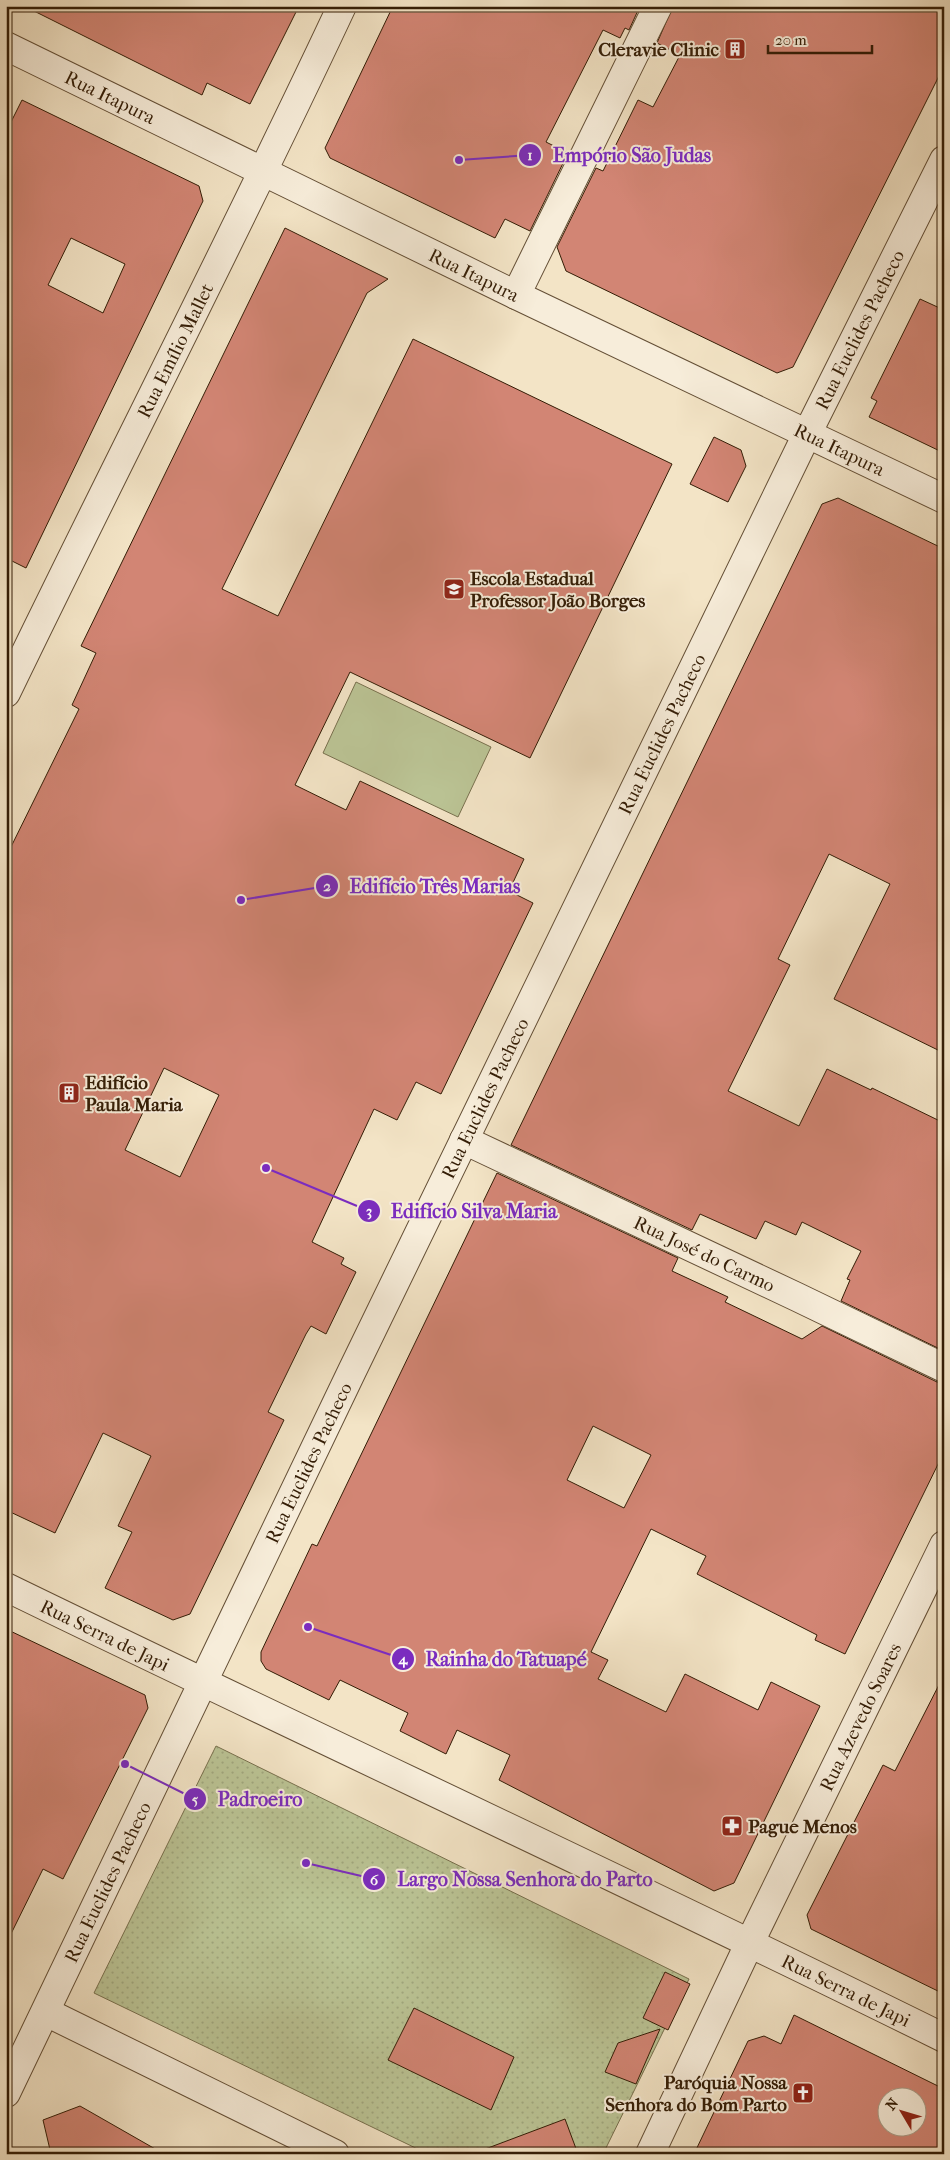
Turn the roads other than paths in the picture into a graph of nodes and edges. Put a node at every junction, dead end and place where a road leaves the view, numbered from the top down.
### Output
1 (342, 6) edge
2 (658, 6) edge
3 (6, 46) edge
4 (944, 160) edge
5 (264, 172) junction
6 (516, 295) junction
7 (807, 434) junction
8 (944, 499) edge
9 (6, 693) edge
10 (464, 1140) junction
11 (944, 1368) edge
12 (944, 1545) edge
13 (6, 1587) edge
14 (204, 1683) junction
15 (750, 1942) junction
16 (46, 2012) junction
17 (944, 2038) edge
18 (6, 2094) edge
19 (335, 2154) edge
20 (650, 2154) edge

1 - 5 street, Rua Emílio Mallet
2 - 6 street
3 - 5 street, Rua Itapura
4 - 7 street, Rua Euclides Pacheco
5 - 6 street, Rua Itapura
5 - 9 street, Rua Emílio Mallet
6 - 7 street, Rua Itapura
7 - 8 street, Rua Itapura
7 - 10 street, Rua Euclides Pacheco
10 - 11 street, Rua José do Carmo
10 - 14 street, Rua Euclides Pacheco
12 - 15 street, Rua Azevedo Soares
13 - 14 street, Rua Serra de Japi
14 - 15 street, Rua Serra de Japi
14 - 16 street, Rua Euclides Pacheco
15 - 17 street, Rua Serra de Japi
15 - 20 street, Rua Azevedo Soares
16 - 18 street, Rua Euclides Pacheco
16 - 19 street

